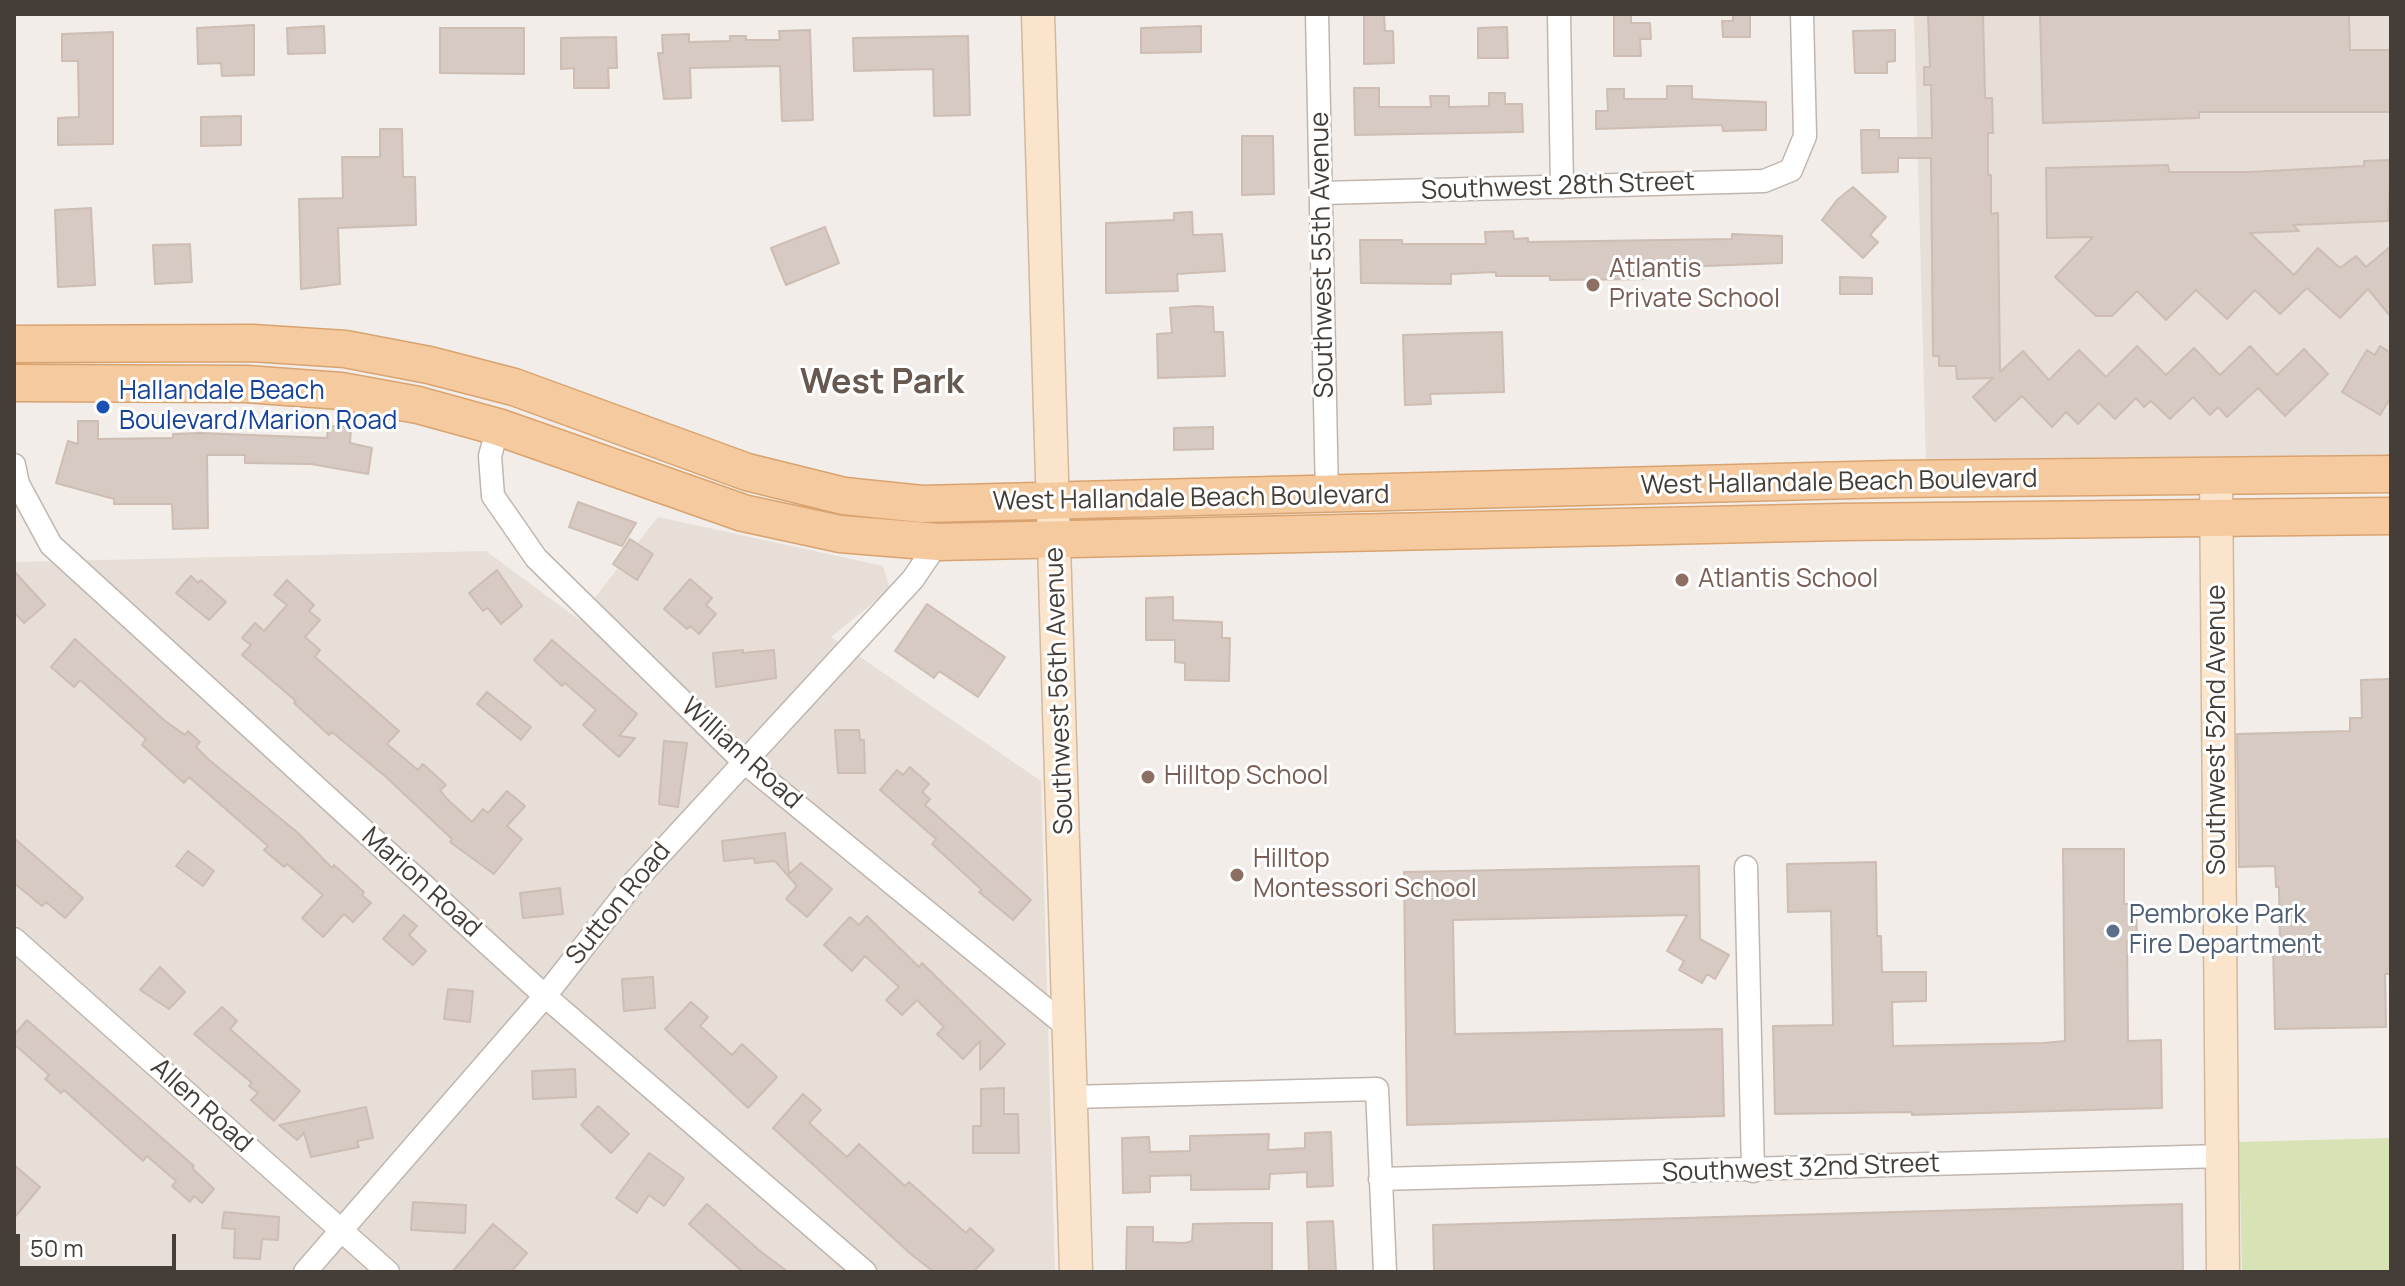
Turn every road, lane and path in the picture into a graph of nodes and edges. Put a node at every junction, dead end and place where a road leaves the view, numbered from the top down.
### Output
1 (1038, 14) edge
2 (1317, 14) edge
3 (1559, 14) edge
4 (1802, 14) edge
5 (1562, 187) junction
6 (1323, 193) junction
7 (14, 344) edge
8 (383, 356) junction
9 (14, 383) edge
10 (106, 383) junction
11 (580, 413) junction
12 (498, 427) junction
13 (14, 465) edge
14 (2391, 474) edge
15 (2216, 476) junction
16 (1327, 497) junction
17 (1055, 501) junction
18 (2391, 516) edge
19 (2216, 517) junction
20 (1056, 541) junction
21 (938, 542) junction
22 (743, 761) junction
23 (1746, 867) dead end
24 (14, 939) edge
25 (545, 996) junction
26 (1070, 1029) junction
27 (1071, 1097) junction
28 (2222, 1156) junction
29 (1753, 1171) junction
30 (1380, 1179) junction
31 (341, 1231) junction
32 (305, 1272) edge
33 (388, 1272) edge
34 (865, 1272) edge
35 (1076, 1272) edge
36 (1385, 1272) edge
37 (2223, 1272) edge

1 - 17 street, Southwest 56th Avenue
2 - 6 street, Southwest 55th Avenue
3 - 5 street
4 - 5 street, Southwest 28th Street
5 - 6 street, Southwest 28th Street
6 - 16 street, Southwest 55th Avenue
7 - 8 main road, West Hallandale Beach Boulevard
8 - 10 main road
8 - 11 main road, West Hallandale Beach Boulevard
9 - 10 main road, West Hallandale Beach Boulevard
10 - 12 main road, West Hallandale Beach Boulevard
11 - 12 main road
11 - 17 main road, West Hallandale Beach Boulevard
12 - 21 main road, West Hallandale Beach Boulevard
12 - 22 street, William Road
13 - 25 street, Marion Road
14 - 15 main road, West Hallandale Beach Boulevard
15 - 16 main road, West Hallandale Beach Boulevard
15 - 19 street, Southwest 52nd Avenue
16 - 17 main road, West Hallandale Beach Boulevard
17 - 20 street, Southwest 56th Avenue
18 - 19 main road, West Hallandale Beach Boulevard
19 - 20 main road, West Hallandale Beach Boulevard
19 - 28 street, Southwest 52nd Avenue
20 - 21 main road, West Hallandale Beach Boulevard
20 - 26 street, Southwest 56th Avenue
21 - 22 street, Sutton Road
22 - 25 street, Sutton Road
22 - 26 street, William Road
23 - 29 street
24 - 31 street, Allen Road
25 - 31 street, Sutton Road
25 - 34 street, Marion Road
26 - 27 street, Southwest 56th Avenue
27 - 30 street
27 - 35 street, Southwest 56th Avenue
28 - 29 street, Southwest 32nd Street
28 - 37 street, Southwest 52nd Avenue
29 - 30 street, Southwest 32nd Street
30 - 36 street
31 - 32 street, Sutton Road
31 - 33 street, Allen Road

